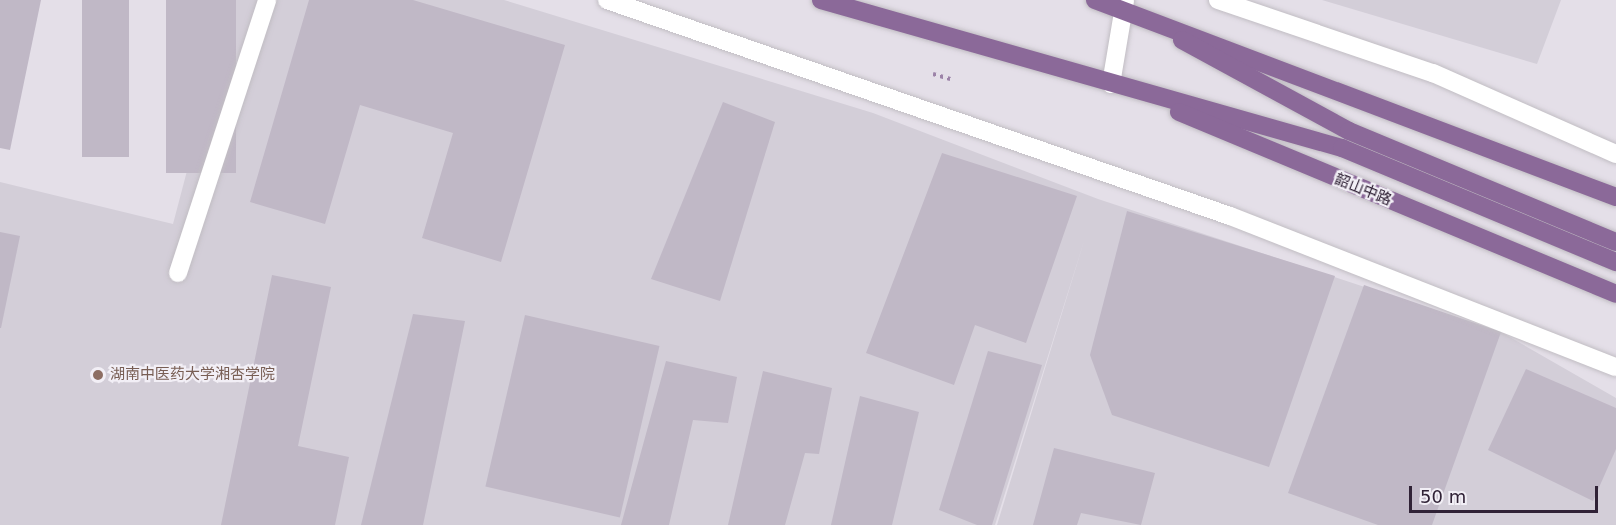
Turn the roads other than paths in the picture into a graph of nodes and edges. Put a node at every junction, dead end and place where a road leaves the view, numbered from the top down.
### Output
1 (267, 0) edge
2 (607, 0) edge
3 (821, 0) edge
4 (1095, 0) edge
5 (1218, 0) edge
6 (1124, 4) edge
7 (1110, 84) junction
8 (1346, 140) junction
9 (1616, 154) edge
10 (1616, 197) edge
11 (1616, 242) edge
12 (1616, 262) edge
13 (178, 273) dead end
14 (1616, 294) edge
15 (1616, 367) edge

1 - 13 street
2 - 15 street
3 - 7 main road, 韶山中路
4 - 6 main road, 韶山中路
5 - 9 street
6 - 7 street
6 - 8 main road, 韶山中路
6 - 10 main road, 韶山中路
7 - 8 main road, 韶山中路
7 - 14 main road, 韶山中路
8 - 11 main road, 韶山中路
8 - 12 main road, 韶山中路

